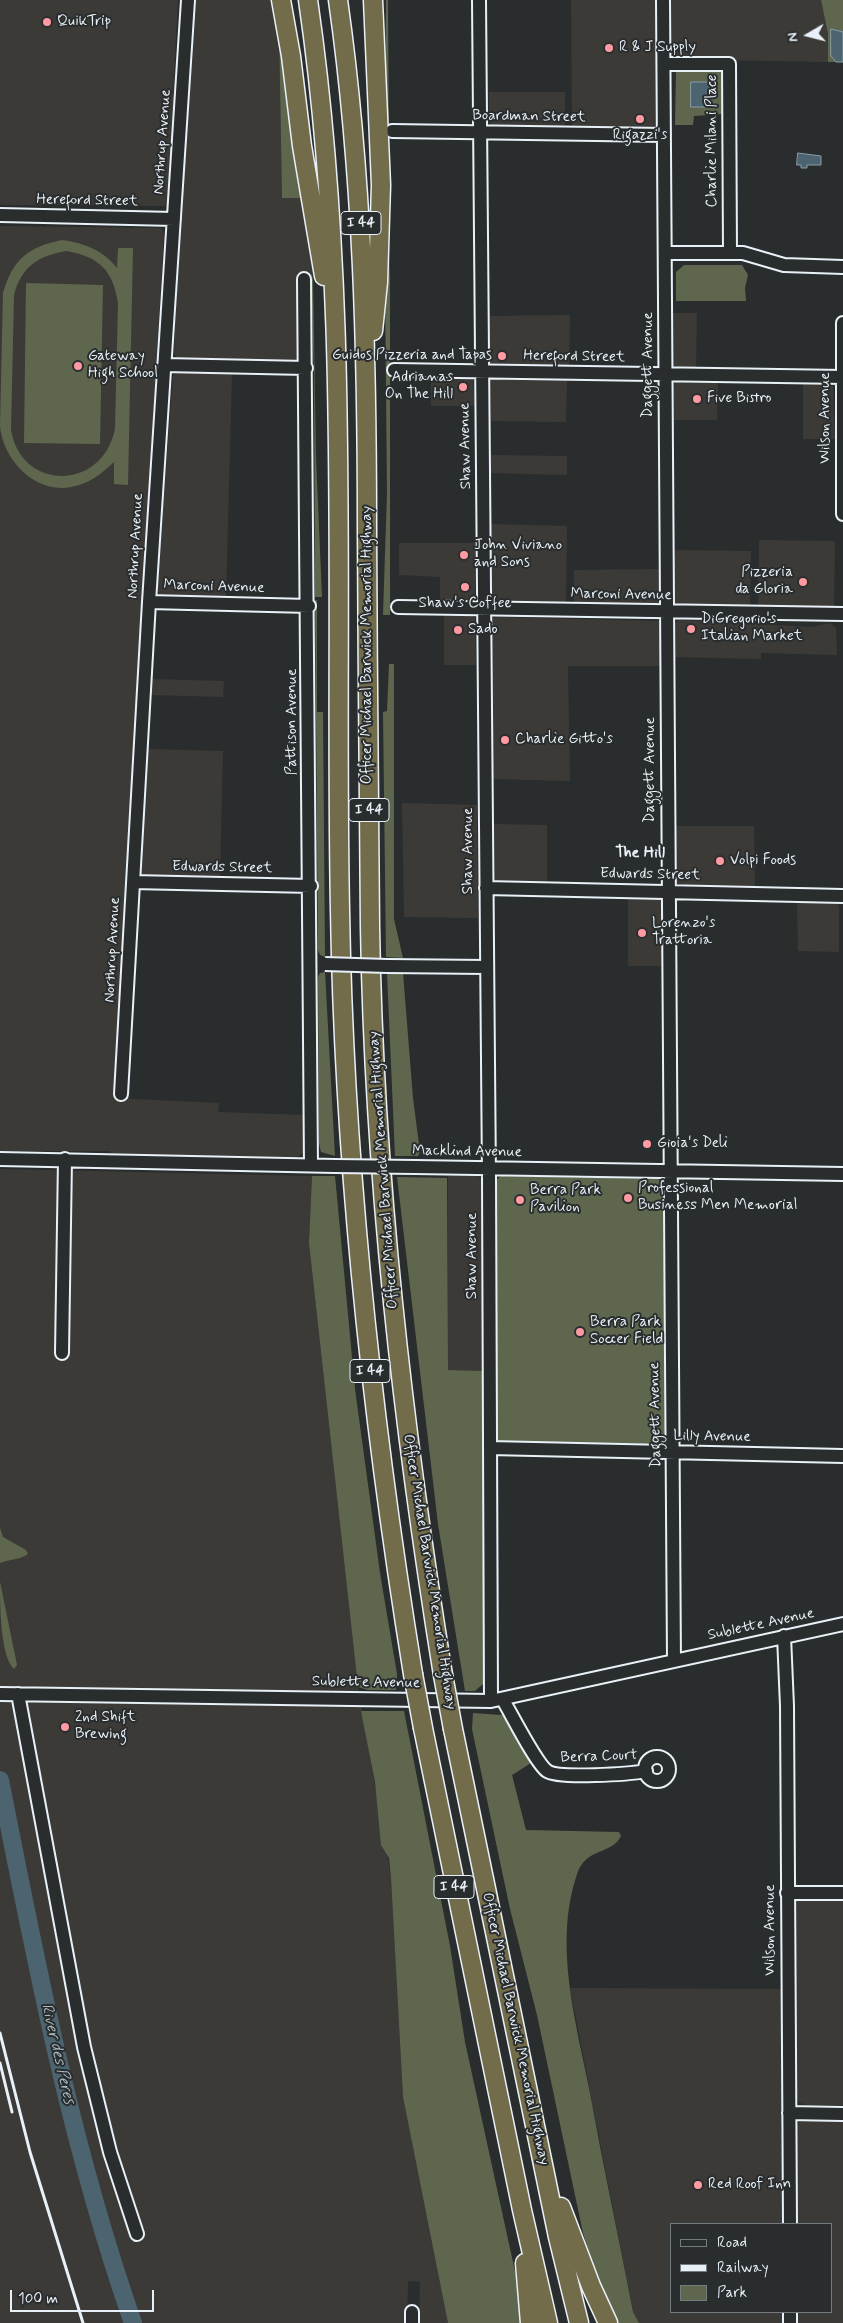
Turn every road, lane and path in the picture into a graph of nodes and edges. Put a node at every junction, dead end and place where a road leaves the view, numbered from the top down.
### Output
1 (188, 0) edge
2 (281, 0) edge
3 (308, 0) edge
4 (338, 0) edge
5 (373, 0) edge
6 (479, 0) edge
7 (663, 0) edge
8 (664, 64) junction
9 (392, 131) dead end
10 (480, 133) junction
11 (664, 135) junction
12 (0, 215) edge
13 (174, 219) junction
14 (665, 253) junction
15 (730, 253) junction
16 (843, 267) edge
17 (304, 279) dead end
18 (843, 323) edge
19 (336, 337) junction
20 (365, 358) junction
21 (164, 365) junction
22 (306, 368) junction
23 (394, 370) dead end
24 (482, 371) junction
25 (666, 375) junction
26 (843, 377) edge
27 (843, 514) edge
28 (149, 602) junction
29 (309, 606) junction
30 (398, 607) dead end
31 (484, 610) junction
32 (666, 612) junction
33 (843, 614) edge
34 (133, 882) junction
35 (311, 886) junction
36 (486, 888) junction
37 (668, 892) junction
38 (843, 896) edge
39 (311, 964) junction
40 (486, 967) junction
41 (121, 1094) dead end
42 (0, 1159) edge
43 (65, 1159) junction
44 (311, 1165) junction
45 (488, 1168) junction
46 (670, 1171) junction
47 (843, 1174) edge
48 (62, 1352) dead end
49 (490, 1448) junction
50 (672, 1453) junction
51 (843, 1456) edge
52 (843, 1624) edge
53 (784, 1636) junction
54 (674, 1660) junction
55 (8, 1694) edge
56 (497, 1701) junction
57 (646, 1772) dead end
58 (787, 1893) junction
59 (843, 1893) edge
60 (789, 2114) junction
61 (843, 2114) edge
62 (541, 2155) junction
63 (522, 2210) junction
64 (790, 2223) edge
65 (136, 2234) dead end
66 (530, 2323) edge
67 (548, 2323) edge
68 (579, 2323) edge
69 (608, 2323) edge

1 - 13 street, Northrup Avenue
2 - 19 highway
3 - 19 highway, Officer Michael Barwick Memorial Highway / I 44
4 - 20 highway, Officer Michael Barwick Memorial Highway / I 44
5 - 20 highway
6 - 10 street, Shaw Avenue
7 - 8 street, Daggett Avenue
8 - 11 street, Daggett Avenue
8 - 15 street, Charlie Milani Place
9 - 10 street, Boardman Street
10 - 11 street, Boardman Street
10 - 24 street, Shaw Avenue
11 - 14 street, Daggett Avenue
12 - 13 street, Hereford Street
13 - 21 street, Northrup Avenue
14 - 15 street
14 - 25 street, Daggett Avenue
15 - 16 street
17 - 22 street, Pattison Avenue
18 - 26 street, Wilson Avenue
19 - 63 highway, Officer Michael Barwick Memorial Highway / I 44, bridge
20 - 62 highway, Officer Michael Barwick Memorial Highway / I 44, bridge
21 - 22 street
21 - 28 street, Northrup Avenue
22 - 29 street, Pattison Avenue
23 - 24 street, Hereford Street
24 - 25 street, Hereford Street
24 - 31 street, Shaw Avenue
25 - 26 street, Hereford Street
25 - 32 street, Daggett Avenue
26 - 27 street, Wilson Avenue
28 - 29 street, Marconi Avenue
28 - 34 street, Northrup Avenue
29 - 35 street, Pattison Avenue
30 - 31 street, Marconi Avenue
31 - 32 street, Marconi Avenue
31 - 36 street, Shaw Avenue
32 - 33 street, Marconi Avenue
32 - 37 street, Daggett Avenue
34 - 35 street, Edwards Street
34 - 41 street, Northrup Avenue
35 - 39 street, Pattison Avenue
36 - 37 street, Edwards Street
36 - 40 street, Shaw Avenue
37 - 38 street, Edwards Street
37 - 46 street, Daggett Avenue
39 - 40 street, bridge
39 - 44 street, Pattison Avenue
40 - 45 street, Shaw Avenue
42 - 43 street, Macklind Avenue
43 - 44 street, Macklind Avenue
43 - 48 street
44 - 45 street, Macklind Avenue, bridge
45 - 46 street, Macklind Avenue
45 - 49 street, Shaw Avenue
46 - 47 street, Macklind Avenue
46 - 50 street, Daggett Avenue
49 - 50 street, Lilly Avenue
49 - 56 street, Shaw Avenue
50 - 51 street, Lilly Avenue
50 - 54 street, Daggett Avenue
52 - 53 street, Sublette Avenue
53 - 54 street, Sublette Avenue
53 - 58 street, Wilson Avenue
54 - 56 street, Sublette Avenue
55 - 56 street, Sublette Avenue
55 - 65 street
56 - 57 street, Berra Court
58 - 59 street
58 - 60 street, Wilson Avenue
60 - 61 street
60 - 64 street, Wilson Avenue
62 - 68 highway, Officer Michael Barwick Memorial Highway / I 44
62 - 69 highway
63 - 66 highway
63 - 67 highway, Officer Michael Barwick Memorial Highway / I 44

